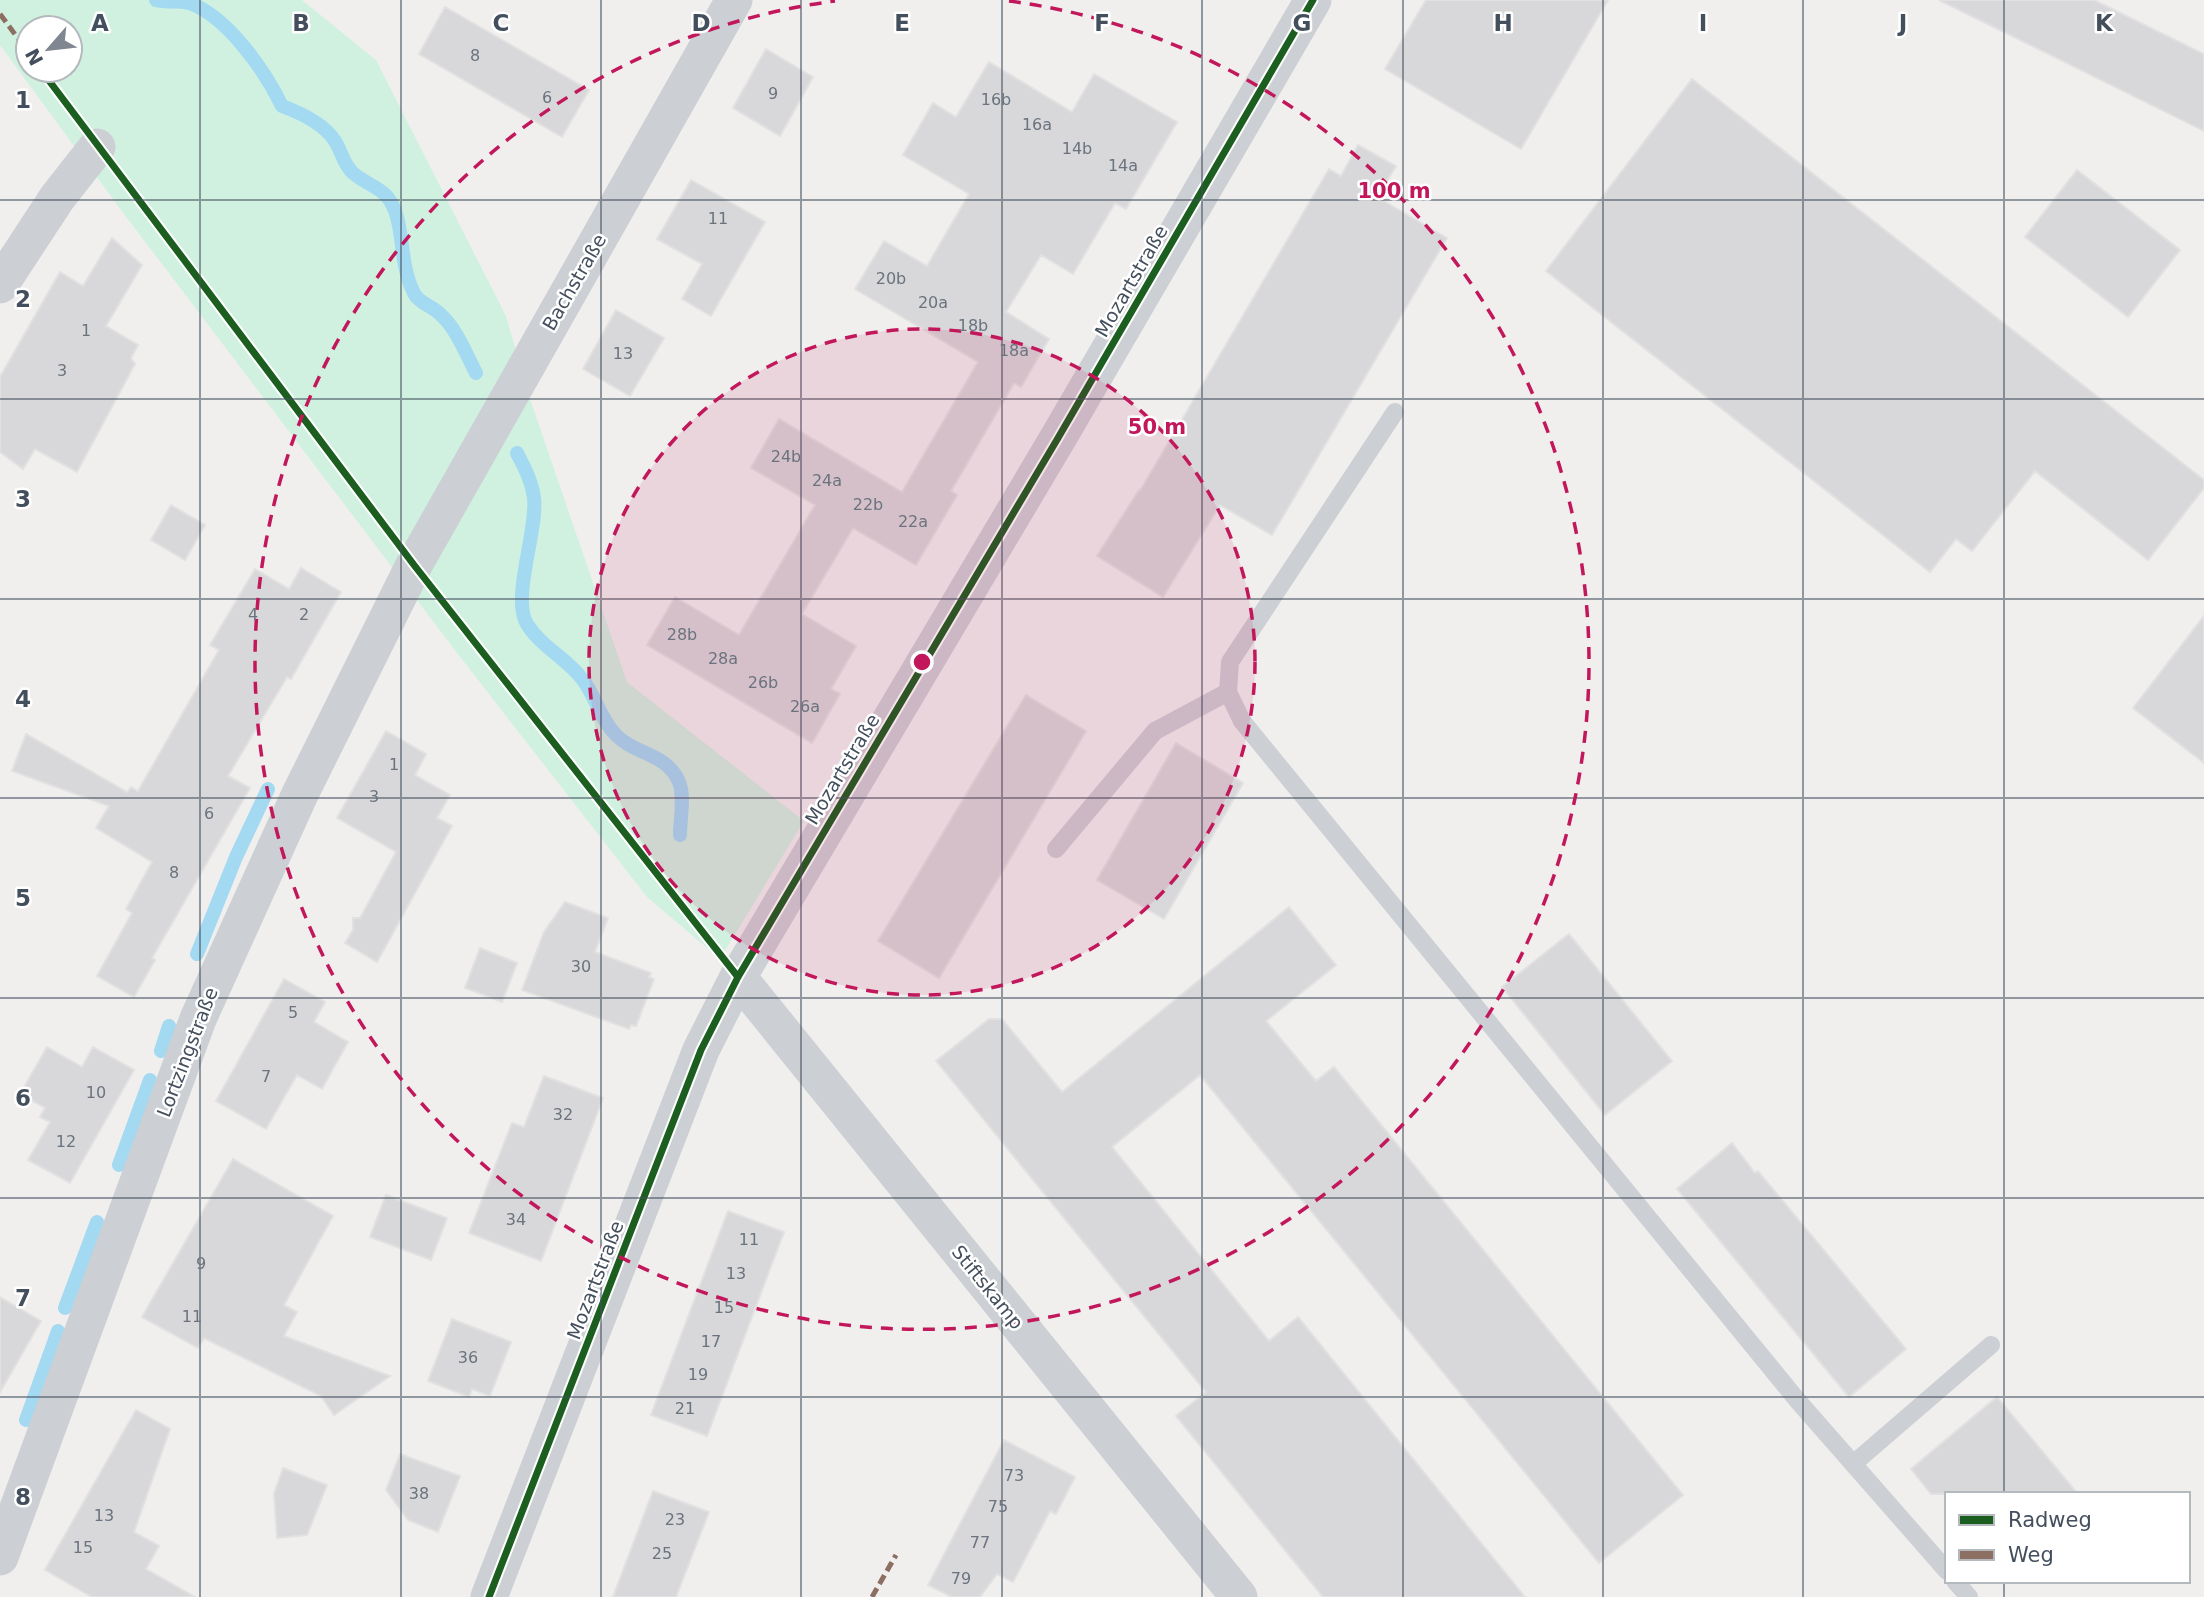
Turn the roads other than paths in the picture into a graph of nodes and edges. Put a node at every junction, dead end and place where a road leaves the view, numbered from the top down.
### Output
1 (734, 0) edge
2 (1313, 0) edge
3 (97, 147) dead end
4 (0, 285) edge
5 (1395, 412) dead end
6 (414, 565) joint
7 (1228, 692) junction
8 (1056, 849) dead end
9 (738, 977) junction
10 (1991, 1345) dead end
11 (1853, 1464) junction
12 (0, 1557) edge
13 (1945, 1569) edge
14 (1957, 1583) edge
15 (489, 1597) edge
16 (1239, 1597) edge
17 (1969, 1597) edge

1 - 6 street, Bachstraße
2 - 9 street, Mozartstraße
3 - 4 street
5 - 7 lane
6 - 12 street, Lortzingstraße
7 - 8 lane
7 - 11 lane
9 - 15 street, Mozartstraße
9 - 16 street, Stiftskamp
10 - 11 lane
11 - 13 lane
14 - 17 lane

